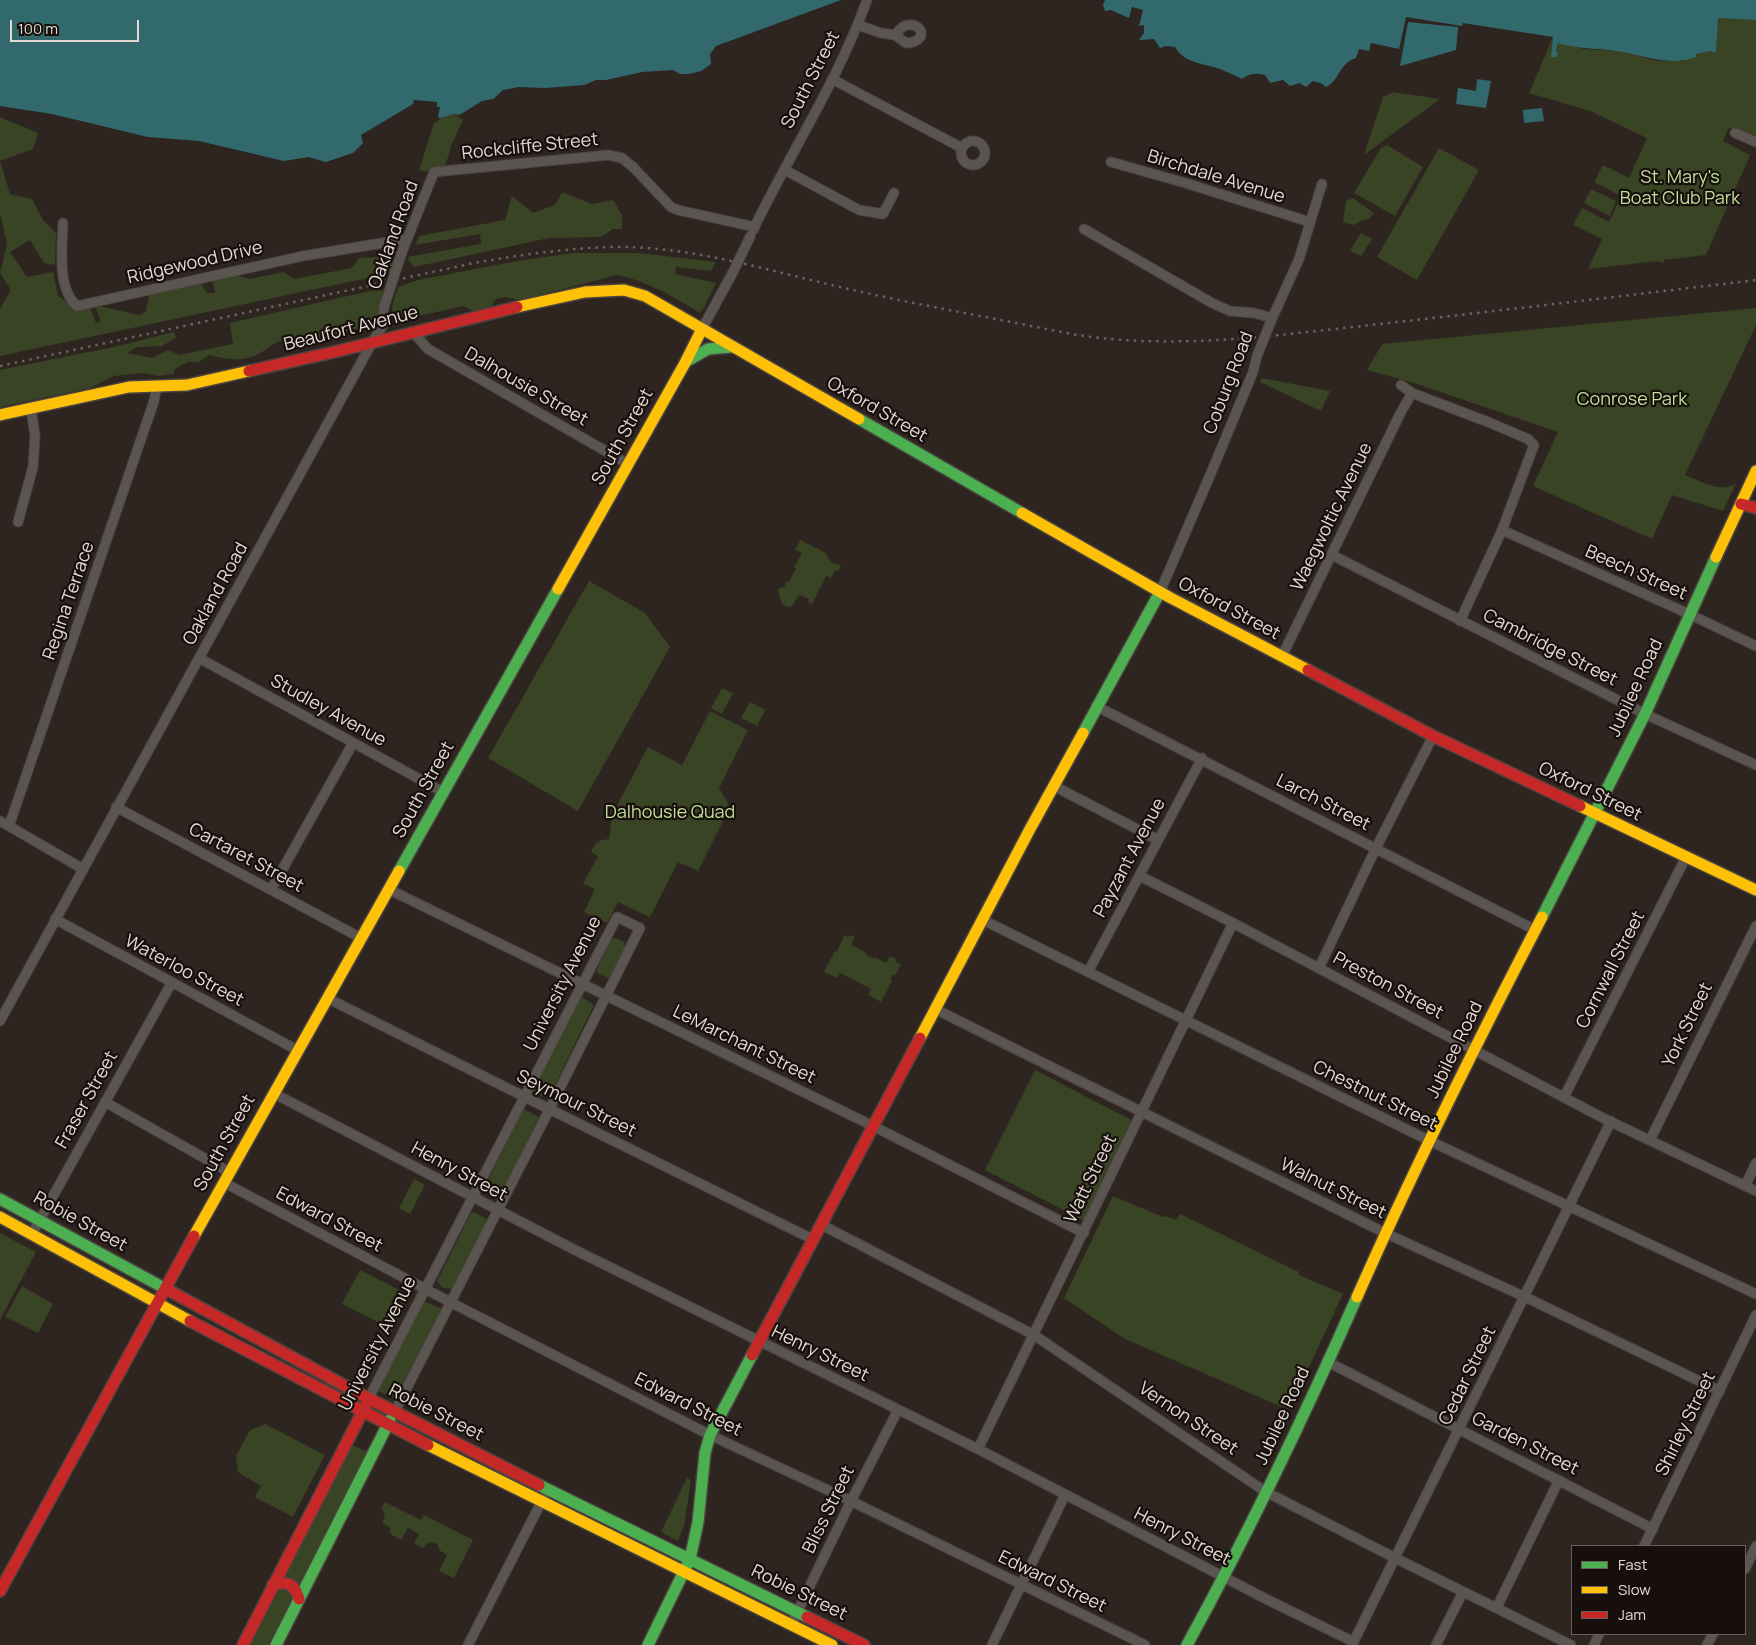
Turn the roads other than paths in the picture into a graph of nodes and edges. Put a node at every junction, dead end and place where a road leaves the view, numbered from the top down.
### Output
1 (867, 0) edge
2 (858, 25) junction
3 (895, 35) dead end
4 (832, 79) junction
5 (1735, 134) dead end
6 (1756, 142) edge
7 (962, 148) dead end
8 (1111, 162) dead end
9 (785, 170) junction
10 (434, 172) joint
11 (1322, 184) dead end
12 (894, 193) dead end
13 (1310, 222) junction
14 (63, 223) dead end
15 (1084, 229) dead end
16 (753, 231) junction
17 (407, 239) junction
18 (1272, 320) junction
19 (702, 329) junction
20 (413, 332) junction
21 (373, 343) junction
22 (736, 348) junction
23 (685, 363) junction
24 (1401, 385) dead end
25 (157, 386) junction
26 (1412, 393) junction
27 (31, 408) junction
28 (0, 415) edge
29 (628, 464) junction
30 (1756, 471) edge
31 (1753, 484) edge
32 (1741, 504) junction
33 (1756, 508) edge
34 (18, 522) dead end
35 (1502, 530) junction
36 (1332, 555) junction
37 (1160, 592) junction
38 (1689, 614) junction
39 (1460, 621) junction
40 (1756, 646) edge
41 (1282, 656) junction
42 (199, 658) junction
43 (1096, 706) junction
44 (1645, 714) junction
45 (1433, 736) junction
46 (353, 743) junction
47 (1202, 758) junction
48 (1756, 765) edge
49 (1054, 786) junction
50 (443, 792) junction
51 (116, 807) junction
52 (1594, 814) junction
53 (0, 821) edge
54 (9, 826) junction
55 (1158, 840) junction
56 (1376, 848) junction
57 (1686, 857) junction
58 (83, 869) junction
59 (1140, 876) junction
60 (388, 889) junction
61 (271, 890) junction
62 (1756, 890) edge
63 (55, 919) junction
64 (983, 920) junction
65 (1233, 923) junction
66 (1756, 926) edge
67 (1534, 930) junction
68 (361, 938) junction
69 (1319, 968) junction
70 (1088, 972) junction
71 (172, 982) junction
72 (582, 984) junction
73 (607, 996) junction
74 (327, 998) junction
75 (935, 1009) junction
76 (0, 1021) edge
77 (1186, 1021) junction
78 (1474, 1049) junction
79 (297, 1050) junction
80 (273, 1093) junction
81 (524, 1097) junction
82 (1564, 1097) junction
83 (105, 1102) junction
84 (549, 1110) junction
85 (1142, 1112) junction
86 (1611, 1122) junction
87 (873, 1126) junction
88 (1650, 1140) junction
89 (1430, 1141) junction
90 (1756, 1163) edge
91 (226, 1177) junction
92 (1745, 1186) junction
93 (1756, 1191) edge
94 (473, 1198) junction
95 (0, 1199) edge
96 (1568, 1206) junction
97 (498, 1210) junction
98 (0, 1217) edge
99 (39, 1220) junction
100 (820, 1224) junction
101 (1084, 1233) junction
102 (1385, 1233) junction
103 (32, 1234) junction
104 (812, 1239) junction
105 (164, 1288) junction
106 (426, 1290) junction
107 (1756, 1294) edge
108 (1525, 1297) junction
109 (450, 1302) junction
110 (156, 1303) junction
111 (1756, 1315) edge
112 (1034, 1335) junction
113 (758, 1342) junction
114 (1328, 1362) junction
115 (1720, 1391) junction
116 (369, 1398) junction
117 (898, 1410) junction
118 (394, 1411) junction
119 (363, 1412) junction
120 (388, 1425) junction
121 (1460, 1429) junction
122 (710, 1435) junction
123 (978, 1450) junction
124 (1559, 1480) junction
125 (548, 1489) junction
126 (1266, 1492) junction
127 (1065, 1495) junction
128 (851, 1501) junction
129 (541, 1502) junction
130 (1653, 1529) junction
131 (1645, 1545) edge
132 (1756, 1546) edge
133 (690, 1558) junction
134 (1395, 1558) junction
135 (1746, 1567) edge
136 (684, 1570) junction
137 (1224, 1577) junction
138 (273, 1585) junction
139 (1021, 1585) junction
140 (0, 1591) edge
141 (1463, 1592) junction
142 (299, 1599) junction
143 (1497, 1607) junction
144 (798, 1612) junction
145 (791, 1625) junction
146 (1353, 1644) edge
147 (243, 1645) edge
148 (276, 1645) edge
149 (468, 1645) edge
150 (648, 1645) edge
151 (832, 1645) edge
152 (864, 1645) edge
153 (992, 1645) edge
154 (1145, 1645) edge
155 (1187, 1645) edge
156 (1436, 1645) edge
157 (1571, 1645) edge

1 - 2 street, South Street
2 - 3 street
2 - 4 street, South Street
4 - 7 street
4 - 9 street, South Street
5 - 6 street
8 - 13 street, Birchdale Avenue
9 - 12 street
9 - 16 street, South Street
10 - 16 street, Rockcliffe Street
10 - 17 street, Oakland Road
11 - 13 street, Coburg Road
13 - 18 street, Coburg Road
14 - 17 street, Ridgewood Drive
15 - 18 street
16 - 19 street, South Street, bridge
17 - 21 street, Oakland Road, bridge
18 - 37 street, Coburg Road, bridge
19 - 20 main road, Beaufort Avenue
19 - 22 main road, Oxford Street
19 - 23 main road, South Street
20 - 21 main road, Beaufort Avenue
20 - 29 street, Dalhousie Street
21 - 25 main road, Beaufort Avenue
21 - 42 street, Oakland Road
22 - 23 main road
22 - 37 main road, Oxford Street
23 - 29 main road, South Street
24 - 26 street
25 - 27 main road, Beaufort Avenue
25 - 54 street, Regina Terrace
26 - 35 street
26 - 36 street, Waegwoltic Avenue
27 - 28 main road, Beaufort Avenue
27 - 34 street
29 - 50 main road, South Street
30 - 31 main road, Jubilee Road
31 - 32 main road, Jubilee Road
32 - 33 main road
32 - 38 main road, Jubilee Road
35 - 38 street, Beech Street
35 - 39 street
36 - 39 street, Cambridge Street
36 - 41 street, Waegwoltic Avenue
37 - 41 main road, Oxford Street
37 - 43 main road
38 - 40 street, Beech Street
38 - 44 main road, Jubilee Road
39 - 44 street, Cambridge Street
41 - 45 main road, Oxford Street
42 - 46 street, Studley Avenue
42 - 51 street, Oakland Road
43 - 47 street, Larch Street
43 - 49 main road
44 - 48 street, Cambridge Street
44 - 52 main road, Jubilee Road
45 - 52 main road, Oxford Street
45 - 56 street
46 - 50 street, Studley Avenue
46 - 61 street
47 - 55 street, Payzant Avenue
47 - 56 street, Larch Street
49 - 55 street
49 - 64 main road
50 - 60 main road, South Street
51 - 58 street, Oakland Road
51 - 61 street, Cartaret Street
52 - 57 main road, Oxford Street
52 - 67 main road, Jubilee Road
53 - 54 street
54 - 58 street
55 - 59 street, Payzant Avenue
56 - 67 street, Larch Street
56 - 69 street
57 - 62 main road, Oxford Street
57 - 82 street, Cornwall Street
58 - 63 street, Oakland Road
59 - 65 street, Preston Street
59 - 70 street, Payzant Avenue
60 - 68 main road, South Street
60 - 72 street, LeMarchant Street
61 - 68 street, Cartaret Street
63 - 71 street, Waterloo Street
63 - 76 street, Oakland Road
64 - 70 street, Chestnut Street
64 - 75 main road
65 - 69 street, Preston Street
65 - 77 street, Watt Street
66 - 88 street, York Street
67 - 78 main road, Jubilee Road
68 - 74 main road, South Street
69 - 78 street, Preston Street
70 - 77 street, Chestnut Street
71 - 79 street, Waterloo Street
71 - 83 street, Fraser Street
72 - 73 street, LeMarchant Street
72 - 73 street, University Avenue
72 - 81 street, University Avenue
73 - 84 street, University Avenue
73 - 87 street, LeMarchant Street
74 - 79 main road, South Street
74 - 81 street, Seymour Street
75 - 85 street, Walnut Street
75 - 87 main road
77 - 85 street, Watt Street
77 - 89 street, Chestnut Street
78 - 82 street, Preston Street
78 - 89 main road, Jubilee Road
79 - 80 main road, South Street
80 - 91 main road, South Street
80 - 94 street, Henry Street
81 - 84 street, Seymour Street
81 - 94 street, University Avenue
82 - 86 street, Preston Street
83 - 91 street, Edward Street
83 - 99 street, Fraser Street
84 - 97 street, University Avenue
84 - 104 street, Seymour Street
85 - 101 street, Watt Street
85 - 102 street, Walnut Street
86 - 88 street, Preston Street
86 - 96 street, Cedar Street
87 - 100 main road
87 - 101 street, LeMarchant Street
88 - 92 street, Preston Street
89 - 96 street, Chestnut Street
89 - 102 main road, Jubilee Road
90 - 92 street
91 - 105 main road, South Street
91 - 106 street, Edward Street
92 - 93 street, Preston Street
94 - 97 street, Henry Street
94 - 106 street, University Avenue
95 - 99 main road, Robie Street
96 - 107 street, Chestnut Street
96 - 108 street, Cedar Street
97 - 109 street, University Avenue
97 - 113 street, Henry Street
98 - 103 main road, Robie Street
99 - 103 street, Fraser Street
99 - 105 main road, Robie Street
100 - 104 main road
100 - 112 street, Vernon Street
101 - 112 street, Watt Street
102 - 108 street, Walnut Street
102 - 114 main road, Jubilee Road
103 - 110 main road, Robie Street
104 - 113 main road
105 - 110 main road, South Street
105 - 116 main road, Robie Street
106 - 109 street, Edward Street
106 - 116 street, University Avenue
108 - 115 street, Walnut Street
108 - 121 street, Cedar Street
109 - 118 street, University Avenue
109 - 122 street, Edward Street
110 - 119 main road, Robie Street
110 - 140 main road, South Street
111 - 115 street, Shirley Street
112 - 123 street, Watt Street
112 - 126 street, Vernon Street
113 - 117 street, Henry Street
113 - 122 main road
114 - 121 street, Garden Street
114 - 126 main road, Jubilee Road
115 - 130 street, Shirley Street
116 - 118 main road, Robie Street
116 - 119 main road, University Avenue
117 - 123 street, Henry Street
117 - 128 street, Bliss Street
118 - 120 main road, University Avenue
118 - 125 main road, Robie Street
119 - 120 main road, Robie Street
119 - 138 main road, University Avenue
120 - 129 main road, Robie Street
120 - 142 main road, University Avenue
121 - 124 street, Garden Street
121 - 134 street, Cedar Street
122 - 128 street, Edward Street
122 - 133 main road
123 - 127 street, Henry Street
124 - 130 street, Garden Street
124 - 143 street
125 - 129 street
125 - 133 main road, Robie Street
126 - 134 street, Vernon Street
126 - 137 main road, Jubilee Road
127 - 137 street, Henry Street
127 - 139 street
128 - 139 street, Edward Street
128 - 144 street, Bliss Street
129 - 136 main road, Robie Street
129 - 149 street
130 - 131 street, Shirley Street
132 - 135 street
133 - 136 main road
133 - 144 main road, Robie Street
134 - 141 street, Vernon Street
134 - 146 street, Cedar Street
136 - 145 main road, Robie Street
136 - 150 main road
137 - 146 street, Henry Street
137 - 155 main road, Jubilee Road
138 - 142 main road
138 - 147 main road, University Avenue
139 - 153 street
139 - 154 street, Edward Street
141 - 143 street, Vernon Street
141 - 156 street
142 - 148 main road, University Avenue
143 - 157 street, Vernon Street
144 - 145 street, Bliss Street
144 - 152 main road, Robie Street
145 - 151 main road, Robie Street

